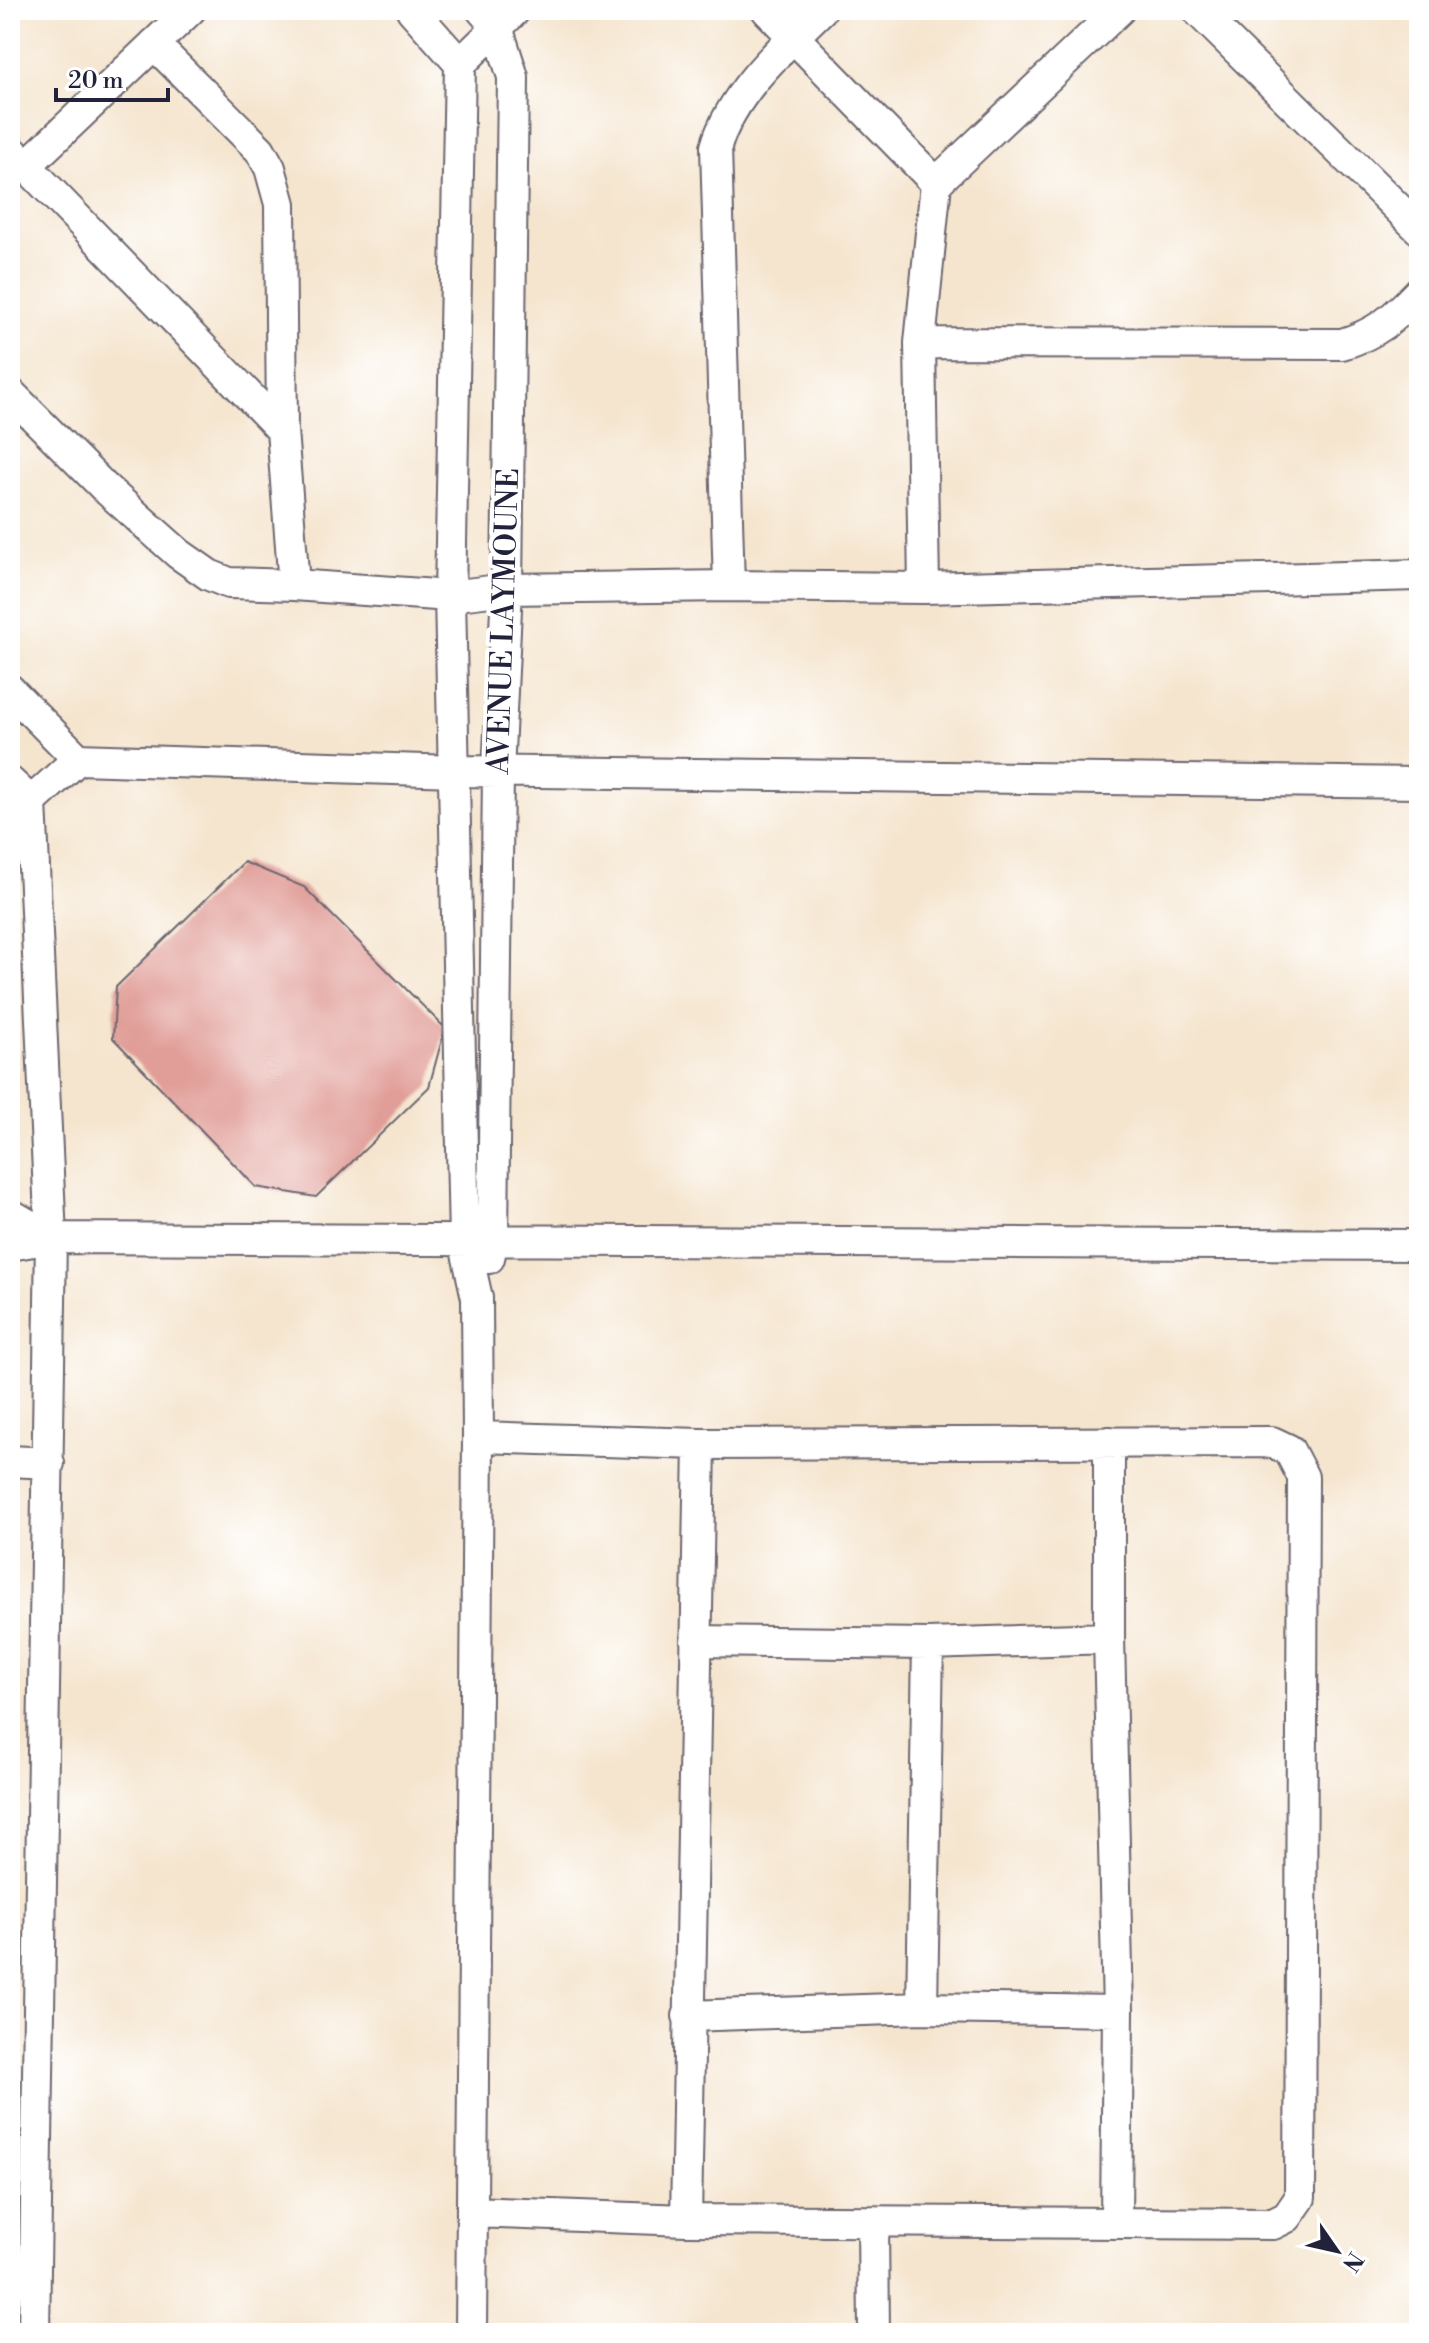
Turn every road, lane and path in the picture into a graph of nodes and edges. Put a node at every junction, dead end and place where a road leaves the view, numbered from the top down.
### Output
1 (190, 10) edge
2 (412, 10) edge
3 (767, 10) edge
4 (821, 10) edge
5 (1119, 10) edge
6 (1197, 10) edge
7 (498, 16) edge
8 (794, 37) junction
9 (154, 44) junction
10 (460, 64) junction
11 (18, 157) edge
12 (936, 183) junction
13 (1419, 229) edge
14 (1419, 292) edge
15 (920, 343) junction
16 (10, 393) edge
17 (282, 430) junction
18 (1419, 575) edge
19 (294, 585) junction
20 (729, 586) junction
21 (924, 588) junction
22 (507, 589) junction
23 (450, 596) junction
24 (10, 690) edge
25 (78, 759) junction
26 (456, 771) junction
27 (498, 772) junction
28 (1419, 783) edge
29 (20, 792) edge
30 (10, 1214) edge
31 (51, 1238) junction
32 (478, 1240) junction
33 (10, 1245) edge
34 (1419, 1245) edge
35 (478, 1437) junction
36 (1109, 1442) junction
37 (700, 1444) junction
38 (10, 1461) edge
39 (49, 1463) junction
40 (1109, 1638) junction
41 (696, 1641) junction
42 (928, 1644) junction
43 (922, 2008) junction
44 (1118, 2011) junction
45 (688, 2016) junction
46 (472, 2212) junction
47 (686, 2220) junction
48 (873, 2222) junction
49 (1116, 2222) junction
50 (34, 2333) edge
51 (471, 2333) edge
52 (874, 2333) edge

1 - 9 street
2 - 10 street
3 - 8 street
4 - 8 street
5 - 12 street
6 - 13 street
7 - 10 street
7 - 22 street, AVENUE LAYMOUNE
8 - 12 street
8 - 20 street
9 - 11 street
9 - 17 street
10 - 23 street
11 - 17 street
12 - 15 street
14 - 15 street
15 - 21 street
16 - 19 street
17 - 19 street
18 - 21 street
19 - 23 street
20 - 21 street
20 - 22 street
22 - 23 street
22 - 27 street, AVENUE LAYMOUNE
23 - 26 street
24 - 25 street
25 - 26 street
25 - 29 street
26 - 27 street
26 - 32 street
27 - 28 street
27 - 32 street, AVENUE LAYMOUNE
29 - 31 street
30 - 31 street
31 - 32 street
31 - 33 street
31 - 39 street
32 - 34 street
32 - 35 street
35 - 37 street
35 - 46 street
36 - 37 street
36 - 40 street
36 - 49 street
37 - 41 street
38 - 39 street
39 - 50 street
40 - 42 street
40 - 44 street
41 - 42 street
41 - 45 street
42 - 43 street
43 - 44 street
43 - 45 street
44 - 49 street
45 - 47 street
46 - 47 street
46 - 51 street
47 - 48 street
48 - 49 street
48 - 52 street

